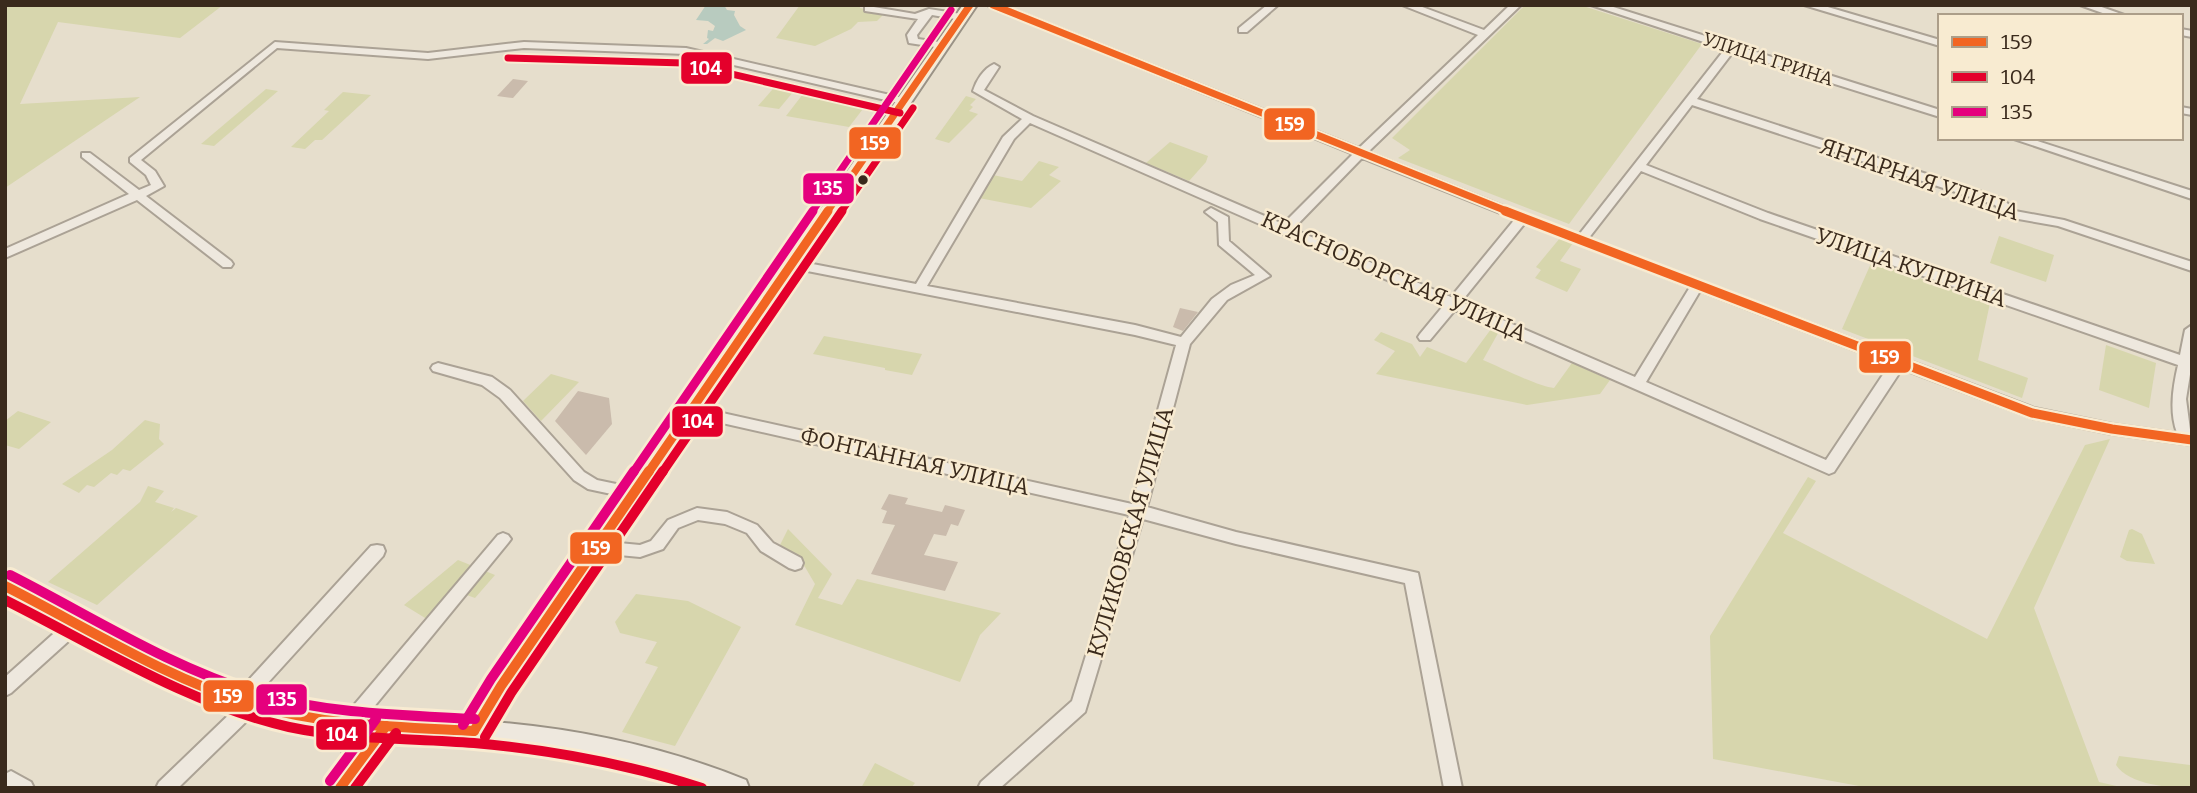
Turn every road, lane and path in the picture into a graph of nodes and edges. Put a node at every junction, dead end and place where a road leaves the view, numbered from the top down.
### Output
1 (992, 5) edge
2 (1273, 5) edge
3 (1407, 5) edge
4 (1516, 5) edge
5 (1596, 5) edge
6 (1809, 5) edge
7 (2085, 5) edge
8 (1010, 8) edge
9 (867, 9) dead end
10 (966, 11) edge
11 (929, 12) junction
12 (2115, 14) edge
13 (1243, 30) dead end
14 (1485, 34) junction
15 (1938, 42) edge
16 (942, 46) junction
17 (1731, 48) junction
18 (994, 67) dead end
19 (1689, 100) junction
20 (903, 101) junction
21 (1938, 113) edge
22 (1029, 118) junction
23 (2022, 140) edge
24 (1360, 153) junction
25 (86, 155) dead end
26 (1638, 166) junction
27 (138, 195) junction
28 (2192, 195) edge
29 (1211, 212) dead end
30 (1523, 218) junction
31 (1285, 229) junction
32 (1580, 241) junction
33 (5, 254) edge
34 (227, 264) dead end
35 (792, 264) junction
36 (2192, 267) edge
37 (1697, 286) junction
38 (919, 289) junction
39 (1452, 301) junction
40 (2192, 330) edge
41 (1425, 337) dead end
42 (1184, 342) junction
43 (1899, 362) junction
44 (2185, 362) junction
45 (438, 368) dead end
46 (1638, 383) junction
47 (691, 411) junction
48 (2189, 439) edge
49 (635, 493) junction
50 (1138, 511) junction
51 (503, 540) dead end
52 (598, 547) junction
53 (377, 551) dead end
54 (795, 563) dead end
55 (5, 586) edge
56 (77, 623) junction
57 (5, 688) edge
58 (247, 702) junction
59 (322, 720) junction
60 (349, 724) junction
61 (386, 726) junction
62 (474, 731) junction
63 (357, 765) junction
64 (165, 788) edge
65 (340, 788) edge
66 (737, 788) edge
67 (987, 788) edge
68 (1453, 788) edge

1 - 8 street
2 - 13 street
3 - 14 street
4 - 14 street
5 - 17 street, УЛИЦА ГРИНА
6 - 15 street
7 - 12 street
8 - 24 street
9 - 11 street
10 - 11 street
10 - 16 street
11 - 16 street
14 - 24 street
16 - 20 street
17 - 19 street
17 - 21 street, УЛИЦА ГРИНА
18 - 22 street, КРАСНОБОРСКАЯ УЛИЦА
19 - 26 street
19 - 36 street, ЯНТАРНАЯ УЛИЦА
20 - 27 street
20 - 35 street
22 - 31 street, КРАСНОБОРСКАЯ УЛИЦА
22 - 38 street
23 - 28 street
24 - 30 street
24 - 31 street
25 - 27 street
26 - 32 street
26 - 44 street, УЛИЦА КУПРИНА
27 - 33 street
27 - 34 street
29 - 42 street, КУЛИКОВСКАЯ УЛИЦА
30 - 32 street
30 - 39 street
31 - 39 street, КРАСНОБОРСКАЯ УЛИЦА
32 - 37 street
35 - 38 street
35 - 47 street
37 - 43 street
37 - 46 street
38 - 42 street
39 - 41 street
39 - 46 street, КРАСНОБОРСКАЯ УЛИЦА
40 - 44 street
42 - 50 street, КУЛИКОВСКАЯ УЛИЦА
43 - 46 street, КРАСНОБОРСКАЯ УЛИЦА
43 - 48 street
44 - 48 street
45 - 49 street
47 - 49 street
47 - 50 street, ФОНТАННАЯ УЛИЦА
49 - 52 street
50 - 67 street, КУЛИКОВСКАЯ УЛИЦА
50 - 68 street, ФОНТАННАЯ УЛИЦА
51 - 60 street
52 - 54 street
52 - 62 street
53 - 58 street
55 - 56 street
56 - 57 street
56 - 58 street
58 - 59 street
58 - 64 street
59 - 60 street
59 - 63 street
60 - 61 street
61 - 62 street
61 - 63 street
62 - 66 street
63 - 65 street

